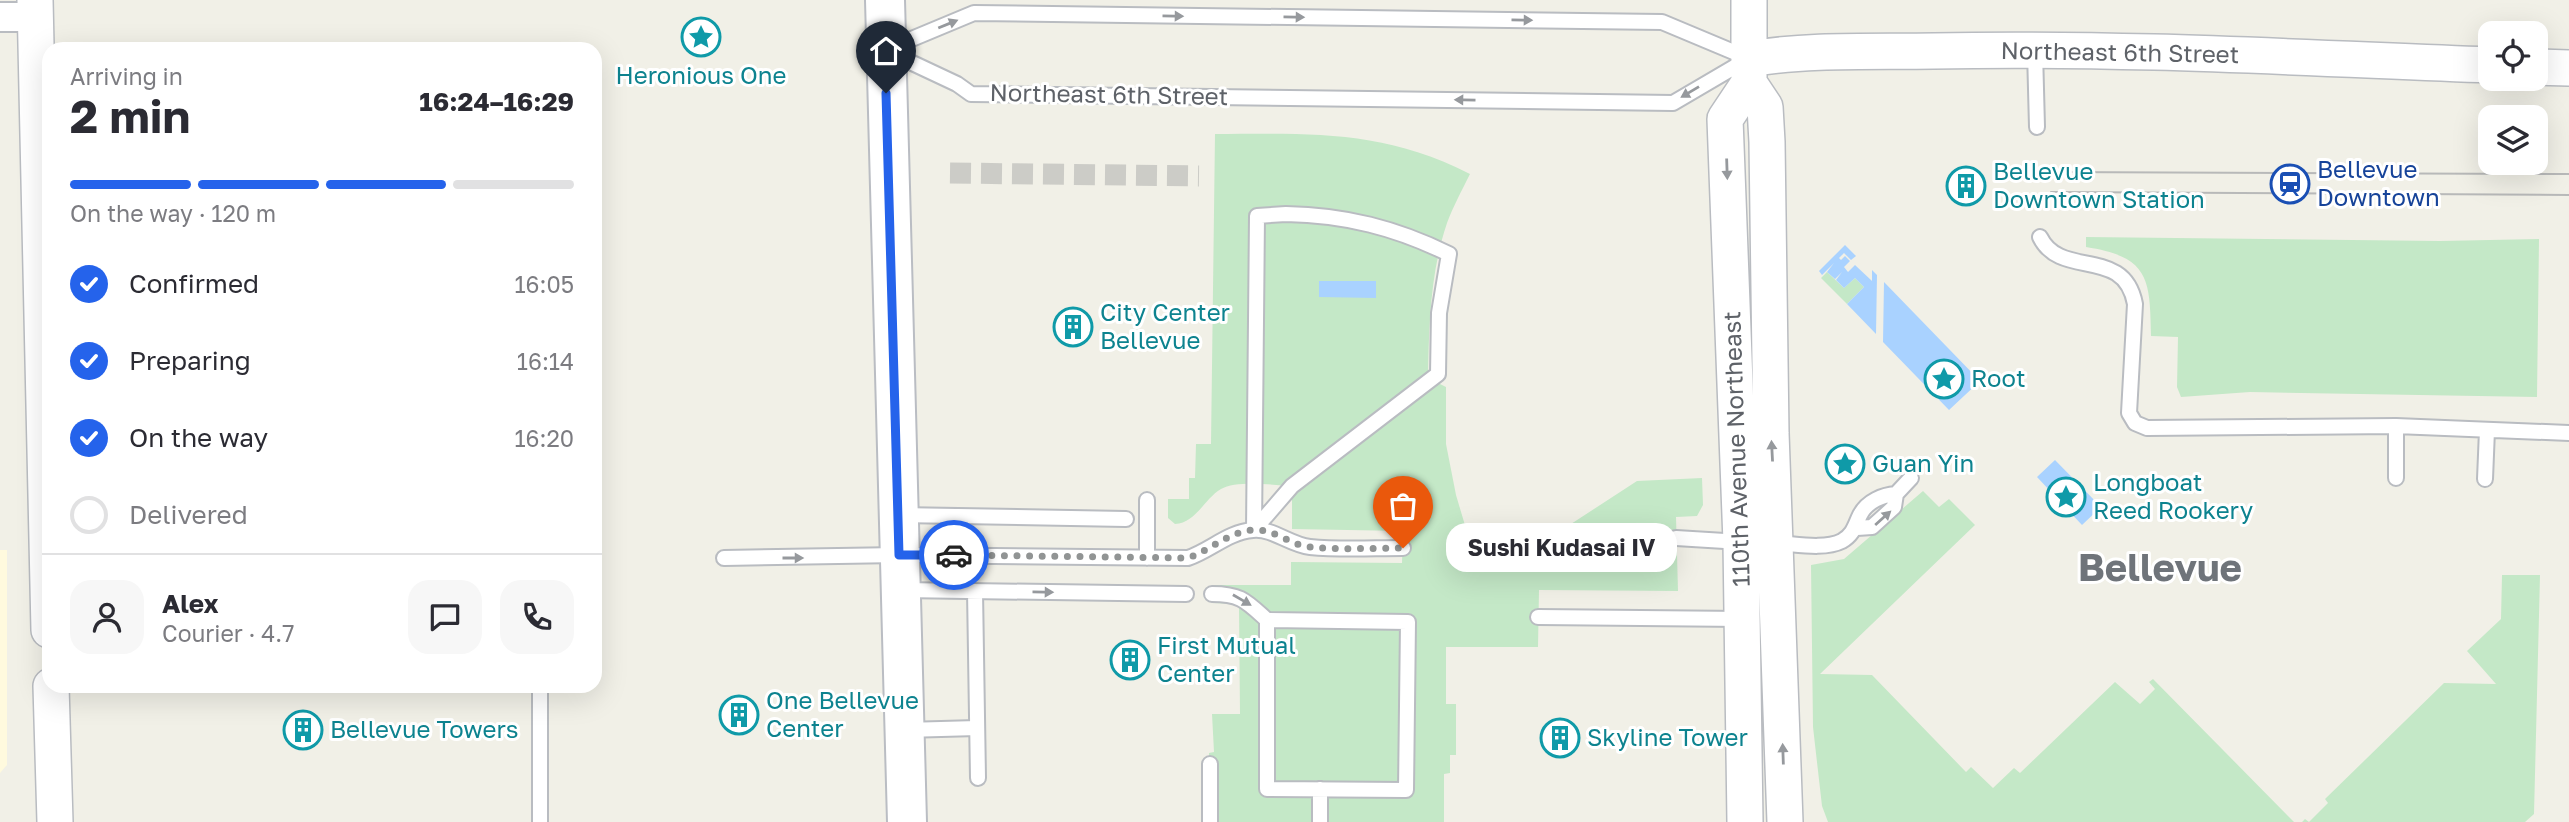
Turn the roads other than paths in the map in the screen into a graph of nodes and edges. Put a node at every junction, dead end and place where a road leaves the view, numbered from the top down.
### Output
1 (885, 0) edge
2 (1749, 0) edge
3 (35, 9) edge
4 (0, 17) edge
5 (885, 50) junction
6 (2035, 51) junction
7 (2478, 65) edge
8 (1749, 67) junction
9 (2548, 67) edge
10 (2569, 68) edge
11 (2037, 127) dead end
12 (2040, 237) dead end
13 (42, 285) edge
14 (2396, 426) junction
15 (2487, 430) junction
16 (2569, 433) edge
17 (1738, 467) junction
18 (1911, 478) dead end
19 (2396, 478) dead end
20 (2485, 479) dead end
21 (1147, 500) dead end
22 (898, 516) junction
23 (1126, 519) dead end
24 (1254, 530) junction
25 (1676, 538) dead end
26 (1741, 542) junction
27 (1777, 543) junction
28 (1403, 548) dead end
29 (724, 558) dead end
30 (1147, 558) junction
31 (900, 572) junction
32 (975, 591) junction
33 (1186, 594) dead end
34 (1212, 594) dead end
35 (1538, 617) dead end
36 (1743, 619) junction
37 (1267, 620) junction
38 (51, 693) edge
39 (540, 693) edge
40 (977, 728) junction
41 (904, 730) junction
42 (1209, 764) dead end
43 (978, 778) dead end
44 (1320, 789) junction
45 (55, 822) edge
46 (540, 822) edge
47 (907, 822) edge
48 (1210, 822) edge
49 (1320, 822) edge
50 (1745, 822) edge
51 (1785, 822) edge

1 - 5 main road
2 - 8 street, 110th Avenue Northeast
3 - 4 street
3 - 13 street
5 -> 8 lane, Northeast 6th Street
8 -> 5 lane, Northeast 6th Street
5 - 22 main road
6 - 7 street, Northeast 6th Street
6 - 8 street, Northeast 6th Street
6 - 11 lane
8 -> 17 street, 110th Avenue Northeast
27 -> 8 street, 110th Avenue Northeast
9 - 10 street
12 - 14 lane
14 - 15 lane
14 - 19 lane
15 - 16 lane
15 - 20 lane
17 - 26 street, 110th Avenue Northeast
17 - 27 street
18 - 27 lane
21 - 30 lane
22 - 23 lane
22 - 31 main road
24 - 24 lane
24 - 28 lane
24 - 30 lane
25 - 26 lane
26 - 36 street, 110th Avenue Northeast
51 -> 27 street, 110th Avenue Northeast
29 -> 31 lane
30 - 31 lane
31 - 32 lane
31 - 41 main road
32 -> 33 lane
32 - 40 lane
34 -> 37 lane
35 - 36 lane
36 - 50 street, 110th Avenue Northeast
37 - 44 lane
37 - 44 lane
38 - 45 street
39 - 46 lane
40 - 41 lane
40 - 43 lane
41 - 47 main road
42 - 48 lane
44 - 49 lane

